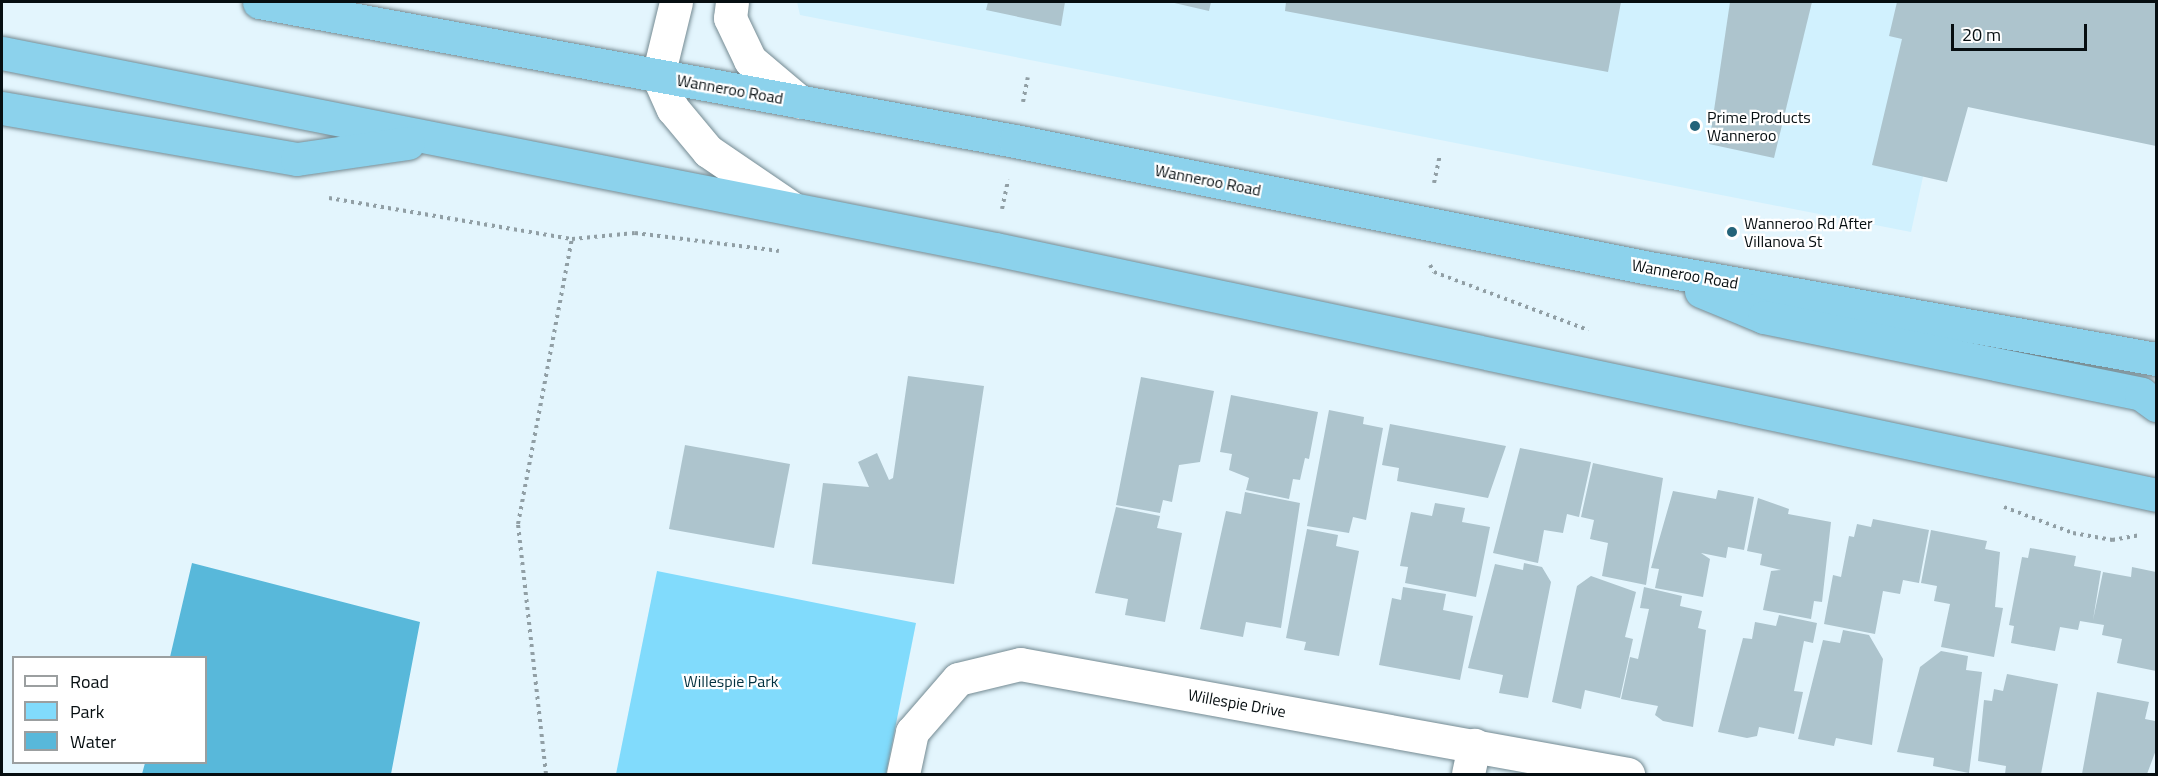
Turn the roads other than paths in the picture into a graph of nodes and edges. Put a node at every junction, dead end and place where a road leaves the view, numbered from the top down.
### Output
1 (259, 2) edge
2 (732, 2) edge
3 (675, 4) edge
4 (2, 53) edge
5 (658, 76) junction
6 (800, 102) junction
7 (2, 108) edge
8 (433, 139) junction
9 (792, 208) junction
10 (1644, 267) junction
11 (2157, 359) edge
12 (2157, 405) edge
13 (2157, 472) edge
14 (2142, 492) edge
15 (1471, 760) edge
16 (903, 774) edge
17 (1628, 774) edge

1 - 5 highway, Wanneroo Road
2 - 6 street
3 - 5 street
4 - 8 highway
5 - 6 highway, Wanneroo Road
5 - 9 street
6 - 10 highway, Wanneroo Road
7 - 8 highway
8 - 9 highway
9 - 14 highway
10 - 11 highway, Wanneroo Road
10 - 12 highway
13 - 14 highway
15 - 16 street, Willespie Drive
15 - 17 street, Willespie Drive

